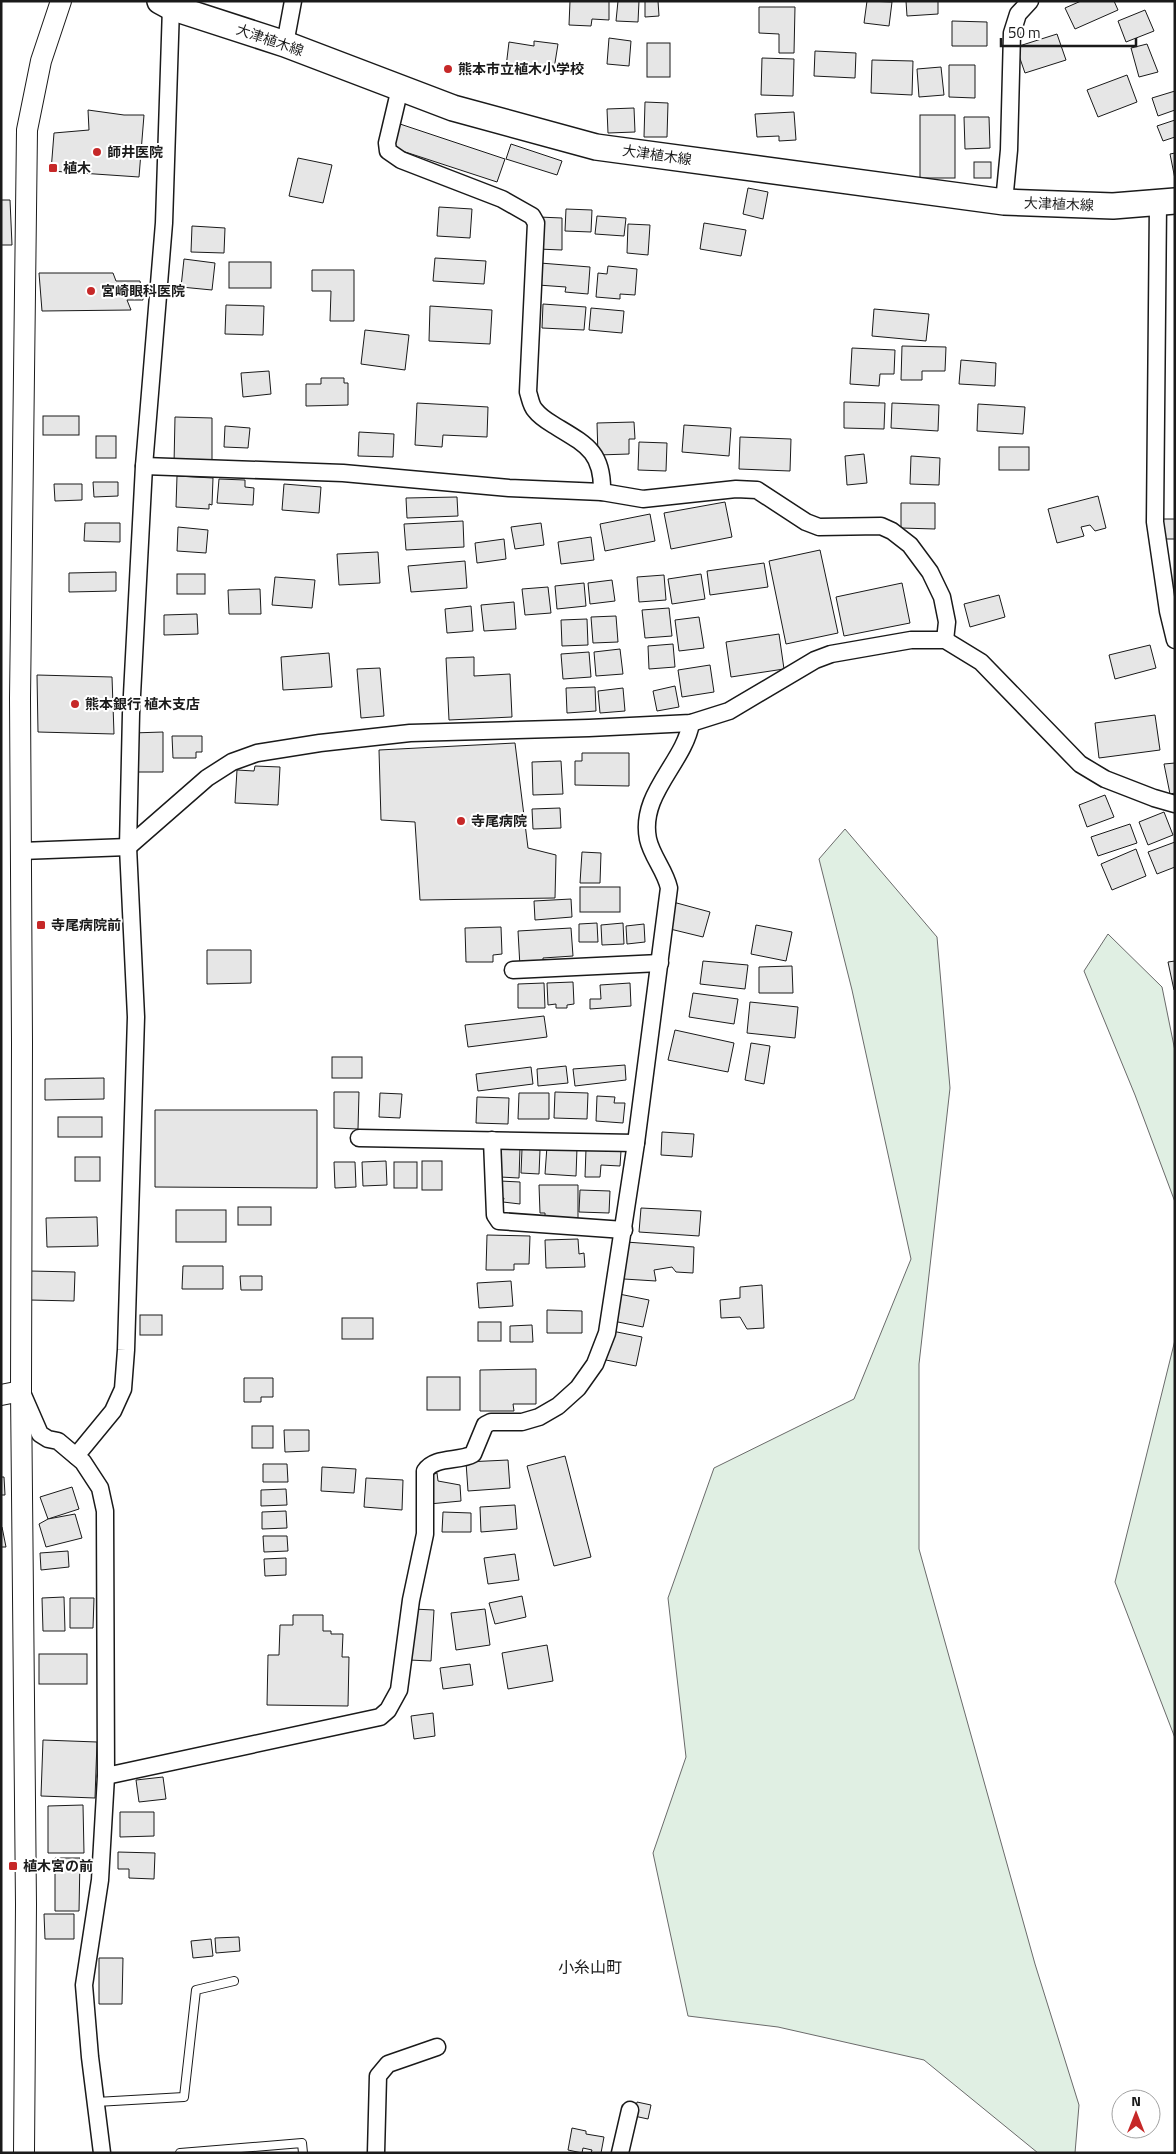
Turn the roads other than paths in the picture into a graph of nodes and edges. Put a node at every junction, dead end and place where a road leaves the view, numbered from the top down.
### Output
1 (61, 1) edge
2 (293, 1) edge
3 (1030, 1) edge
4 (166, 4) edge
5 (286, 44) junction
6 (400, 88) junction
7 (1004, 202) junction
8 (1164, 202) edge
9 (144, 466) junction
10 (602, 492) junction
11 (945, 640) junction
12 (1175, 640) edge
13 (11, 698) edge
14 (691, 723) junction
15 (1175, 804) edge
16 (128, 847) junction
17 (21, 851) junction
18 (660, 963) junction
19 (513, 970) dead end
20 (359, 1138) dead end
21 (492, 1140) junction
22 (636, 1143) junction
23 (624, 1230) junction
24 (21, 1391) junction
25 (1, 1395) edge
26 (76, 1456) junction
27 (106, 1776) junction
28 (234, 1981) dead end
29 (437, 2047) dead end
30 (96, 2102) junction
31 (630, 2110) dead end
32 (24, 2153) edge
33 (102, 2153) edge
34 (180, 2153) edge
35 (303, 2153) edge
36 (376, 2153) edge
37 (620, 2153) edge

1 - 13 street
2 - 5 street
3 - 7 street
4 - 5 main road, 大津植木線
4 - 9 street
5 - 6 main road, 大津植木線
6 - 7 main road, 大津植木線
6 - 10 street
7 - 8 main road, 大津植木線
8 - 12 street
9 - 10 street
9 - 16 street
10 - 11 street
11 - 14 street
11 - 15 street
13 - 17 street
14 - 16 street
14 - 18 street
16 - 17 street
16 - 26 street
17 - 24 street
18 - 19 street
18 - 22 street
20 - 21 street
21 - 22 street
21 - 23 street
22 - 23 street
23 - 27 street
24 - 25 street
24 - 26 street
24 - 32 street
26 - 27 street
27 - 30 street
28 - 30 lane
29 - 36 street
30 - 33 street
31 - 37 street
34 - 35 lane

